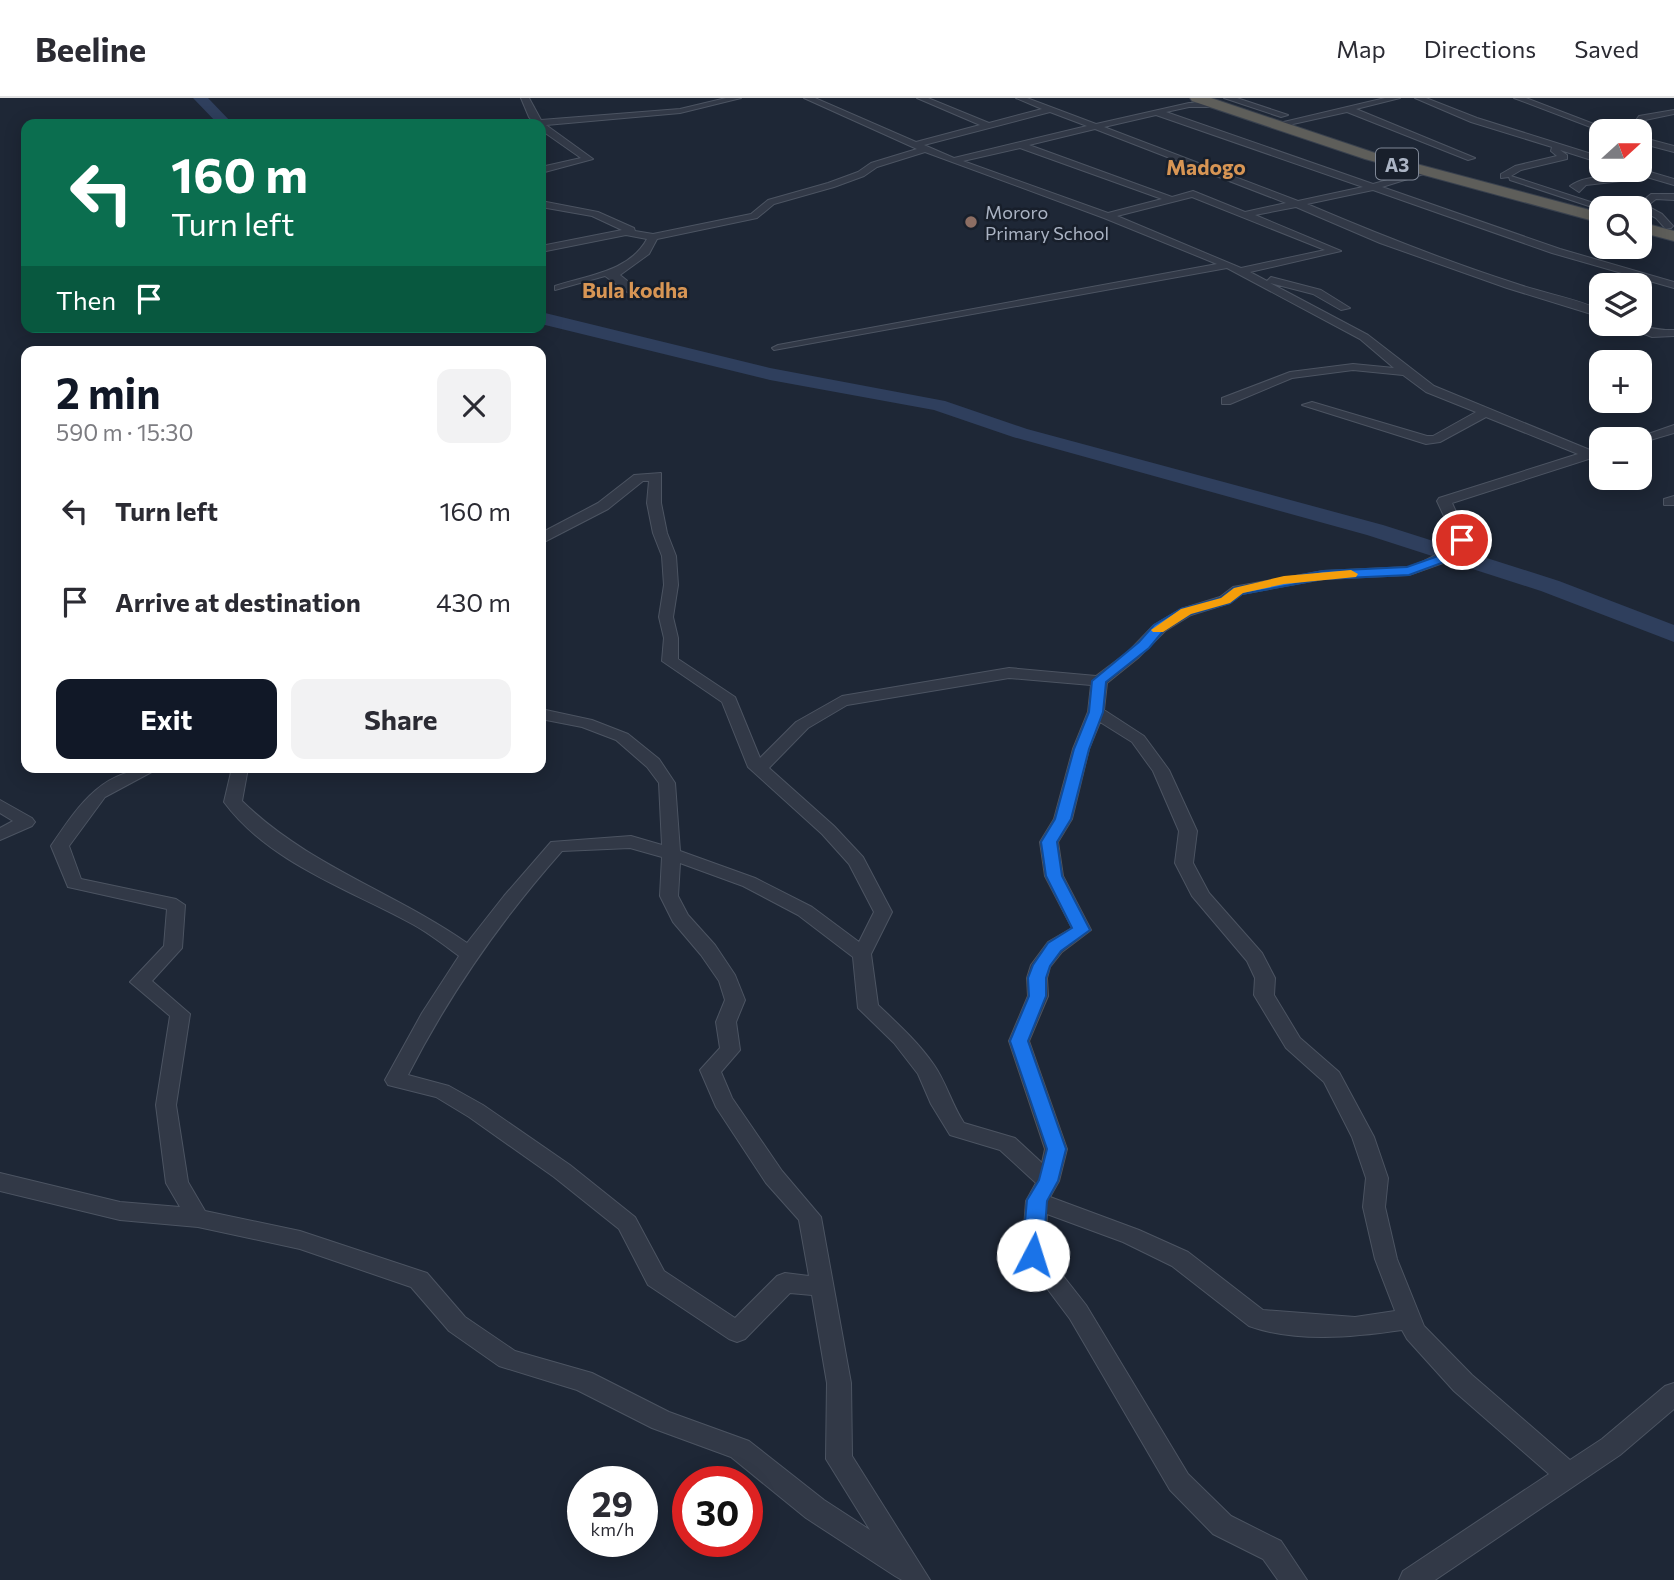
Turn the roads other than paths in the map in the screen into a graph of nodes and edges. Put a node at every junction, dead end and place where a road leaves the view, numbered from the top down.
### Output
1 (525, 98) edge
2 (737, 98) edge
3 (808, 98) edge
4 (921, 98) edge
5 (1020, 98) edge
6 (1197, 98) edge
7 (1396, 98) edge
8 (1419, 98) edge
9 (1518, 98) edge
10 (1222, 102) edge
11 (1345, 108) junction
12 (1050, 110) junction
13 (1157, 112) junction
14 (1674, 112) edge
15 (535, 119) edge
16 (1641, 119) edge
17 (1279, 120) junction
18 (546, 122) edge
19 (1589, 123) edge
20 (987, 125) junction
21 (1097, 128) junction
22 (546, 130) edge
23 (1652, 142) edge
24 (1023, 146) junction
25 (1557, 146) junction
26 (921, 147) junction
27 (1674, 149) edge
28 (1589, 154) edge
29 (1586, 155) junction
30 (1589, 156) edge
31 (1471, 158) dead end
32 (953, 161) junction
33 (546, 169) edge
34 (1424, 171) junction
35 (1652, 175) edge
36 (1594, 182) edge
37 (1674, 182) edge
38 (1371, 188) junction
39 (1579, 189) dead end
40 (1674, 197) edge
41 (1170, 199) junction
42 (1589, 203) edge
43 (1298, 204) junction
44 (546, 205) edge
45 (1247, 215) junction
46 (1589, 215) edge
47 (1107, 216) junction
48 (1652, 223) edge
49 (1652, 228) edge
50 (1672, 229) edge
51 (640, 233) junction
52 (653, 237) junction
53 (546, 248) edge
54 (1228, 265) junction
55 (1241, 271) junction
56 (613, 275) junction
57 (1254, 277) junction
58 (1674, 285) edge
59 (559, 288) dead end
60 (640, 297) dead end
61 (1345, 308) dead end
62 (1589, 309) edge
63 (1674, 333) edge
64 (1652, 334) edge
65 (778, 348) dead end
66 (1404, 372) junction
67 (1226, 401) dead end
68 (1308, 405) dead end
69 (1484, 413) junction
70 (1674, 429) edge
71 (1652, 435) edge
72 (1589, 451) edge
73 (1589, 455) edge
74 (546, 535) edge
75 (1099, 681) junction
76 (1096, 712) junction
77 (546, 715) edge
78 (760, 768) junction
79 (141, 773) edge
80 (239, 773) edge
81 (0, 805) edge
82 (0, 835) edge
83 (671, 855) junction
84 (862, 954) junction
85 (471, 955) junction
86 (0, 1182) edge
87 (1043, 1191) junction
88 (198, 1218) junction
89 (823, 1287) junction
90 (1410, 1319) junction
91 (1674, 1394) edge
92 (1569, 1475) junction
93 (915, 1576) edge
94 (1294, 1580) edge
95 (1412, 1580) edge

1 - 15 street
2 - 18 street
3 - 26 street
4 - 20 street
5 - 12 street
6 - 10 highway, A3
7 - 11 street
8 - 25 street
9 - 19 street
10 - 13 street
10 - 17 highway, A3
11 - 17 street
11 - 31 street
12 - 20 street
12 - 21 street
13 - 21 street
13 - 38 street
14 - 16 street
17 - 34 highway, A3
20 - 26 street
21 - 24 street
21 - 43 street
22 - 33 street
23 - 27 street
24 - 32 street
24 - 41 street
25 - 29 street
25 - 42 street
26 - 32 street
26 - 52 street
28 - 29 street
29 - 30 street
32 - 47 street
34 - 38 street
34 - 46 highway, A3
35 - 37 street
36 - 39 street
38 - 43 street
38 - 58 street
40 - 50 street
41 - 45 street
41 - 47 street
43 - 45 street
43 - 62 street
44 - 51 street
45 - 55 street
47 - 54 street
48 - 50 street
49 - 50 highway
51 - 52 street
51 - 53 street
52 - 56 street
54 - 55 street
54 - 65 street
55 - 57 street
56 - 59 street
56 - 60 street
57 - 61 street
57 - 66 street
63 - 64 street
66 - 67 street
66 - 69 street
68 - 69 street
69 - 72 street
70 - 71 street
73 - 75 street
74 - 78 street
75 - 76 street
75 - 78 street
76 - 87 street
76 - 90 street
77 - 83 street
78 - 84 street
79 - 88 street
80 - 85 street
81 - 82 street
83 - 84 street
83 - 85 street
83 - 89 street
84 - 87 street
85 - 89 street
86 - 88 street
87 - 90 street
87 - 94 street
88 - 93 street
89 - 93 street
90 - 92 street
91 - 92 street
92 - 95 street

